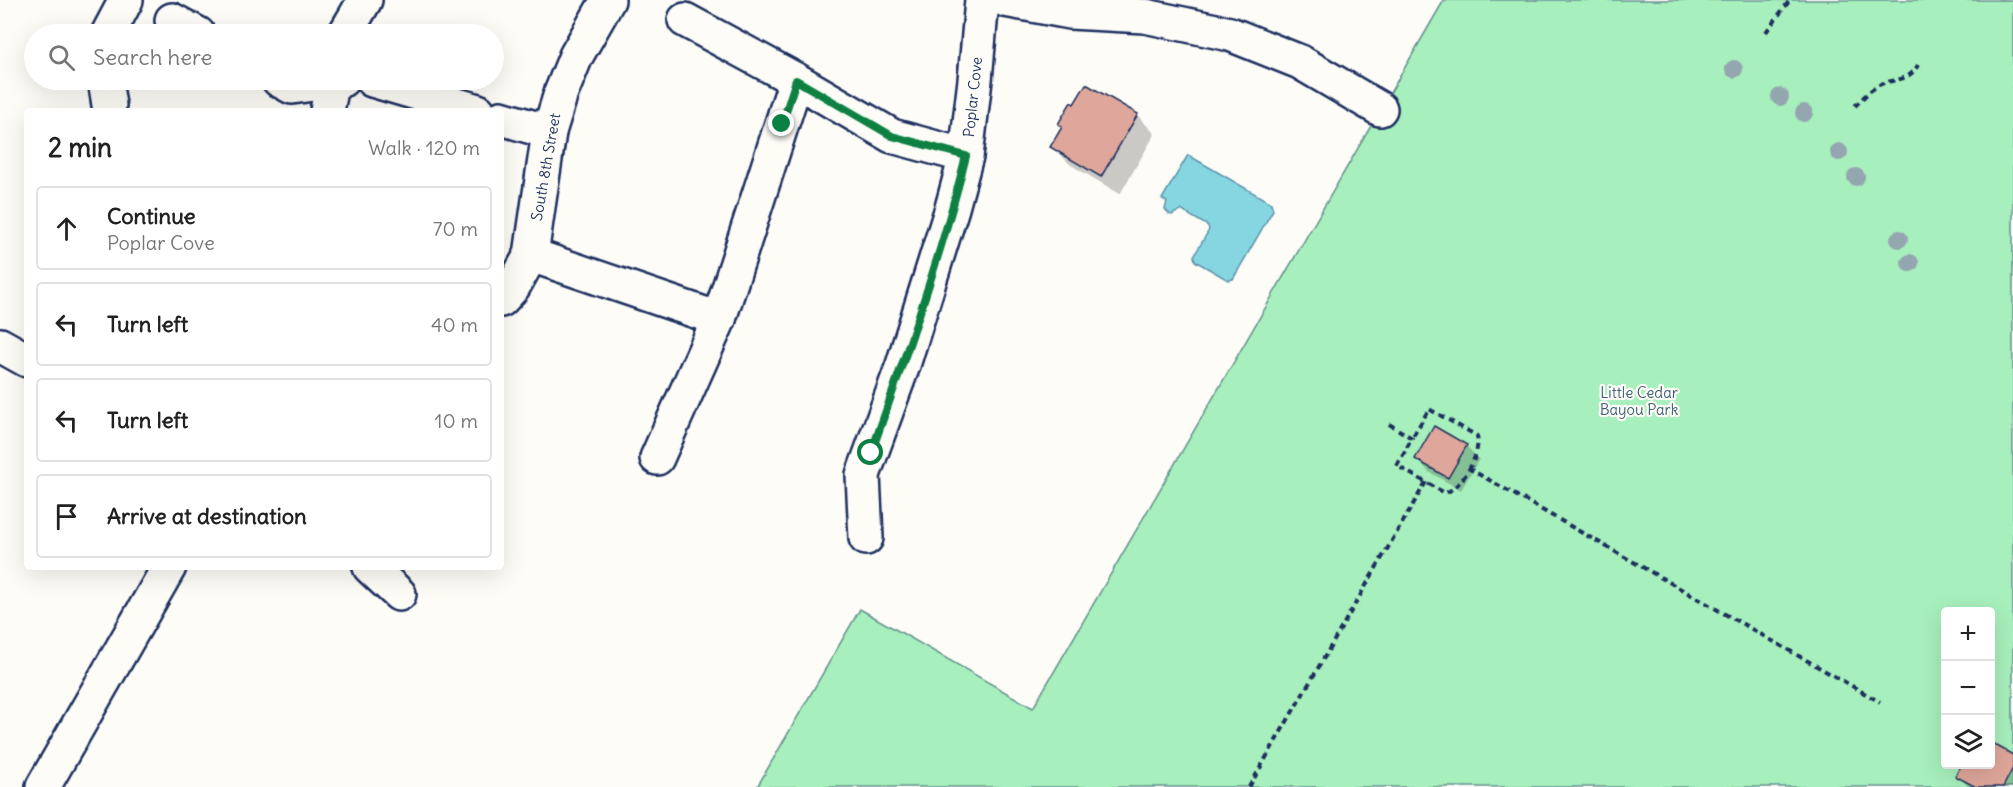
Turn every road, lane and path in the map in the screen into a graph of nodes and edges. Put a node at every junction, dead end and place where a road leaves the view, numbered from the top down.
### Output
1 (126, 0) edge
2 (365, 0) edge
3 (608, 0) edge
4 (982, 0) edge
5 (1005, 0) edge
6 (1790, 0) edge
7 (1146, 8) edge
8 (685, 20) dead end
9 (113, 24) edge
10 (351, 24) edge
11 (1766, 32) dead end
12 (1918, 64) dead end
13 (796, 80) junction
14 (406, 90) edge
15 (1856, 106) dead end
16 (468, 108) edge
17 (1380, 109) dead end
18 (504, 119) edge
19 (549, 132) junction
20 (966, 156) junction
21 (531, 255) junction
22 (504, 297) edge
23 (719, 319) junction
24 (0, 345) edge
25 (24, 358) edge
26 (1389, 424) dead end
27 (1412, 438) junction
28 (657, 458) dead end
29 (1468, 468) junction
30 (1426, 482) junction
31 (866, 538) dead end
32 (167, 570) edge
33 (373, 570) edge
34 (399, 594) dead end
35 (1880, 702) dead end
36 (43, 787) edge
37 (1249, 787) edge

1 - 9 street
2 - 10 street
3 - 19 street, South 8th Street
4 - 20 street, Poplar Cove
5 - 7 street
6 - 11 path
7 - 17 street
8 - 13 street
12 - 15 path
13 - 20 street
13 - 23 street
14 - 16 street
18 - 19 street
19 - 21 street, South 8th Street
20 - 31 street, Poplar Cove
21 - 22 street, South 8th Street
21 - 23 street
23 - 28 street
24 - 25 street
26 - 27 path
27 - 29 path
27 - 30 path
29 - 30 path
29 - 35 path
30 - 37 path
32 - 36 street
33 - 34 street

